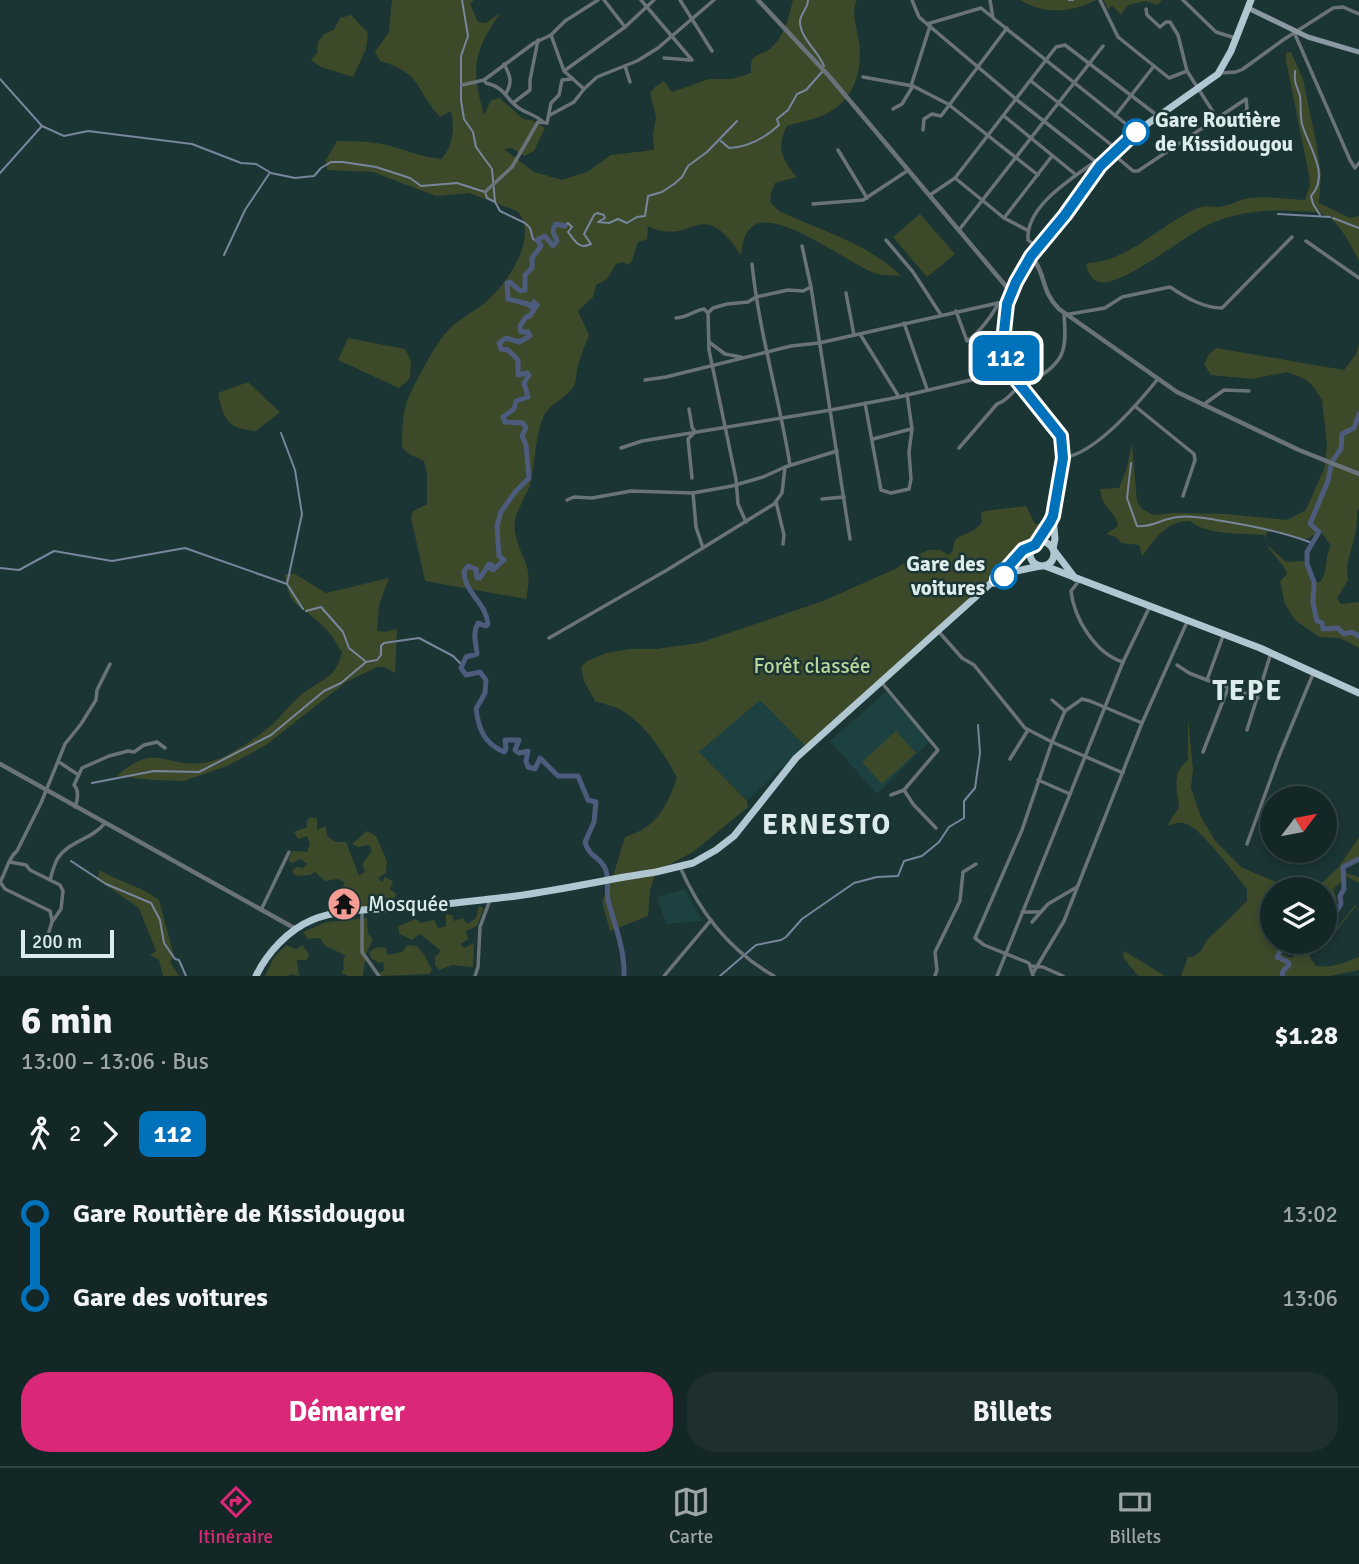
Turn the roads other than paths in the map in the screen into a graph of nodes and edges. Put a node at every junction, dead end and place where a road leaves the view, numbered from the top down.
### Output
1 (598, 0) edge
2 (604, 0) edge
3 (642, 0) edge
4 (654, 0) edge
5 (680, 0) edge
6 (713, 0) edge
7 (758, 0) edge
8 (912, 0) edge
9 (990, 0) edge
10 (1100, 0) edge
11 (1183, 0) edge
12 (1249, 4) edge
13 (647, 7) junction
14 (1146, 9) dead end
15 (1359, 14) edge
16 (993, 18) junction
17 (692, 19) junction
18 (928, 25) junction
19 (625, 27) junction
20 (1007, 28) junction
21 (1295, 32) junction
22 (551, 35) junction
23 (672, 37) junction
24 (1237, 39) junction
25 (538, 40) junction
26 (1103, 46) dead end
27 (712, 51) dead end
28 (1359, 52) edge
29 (664, 58) dead end
30 (1046, 61) junction
31 (504, 64) junction
32 (1089, 64) junction
33 (625, 66) junction
34 (1154, 66) junction
35 (977, 67) junction
36 (564, 71) junction
37 (1187, 71) junction
38 (1218, 74) junction
39 (863, 77) dead end
40 (571, 79) junction
41 (484, 80) junction
42 (1031, 81) junction
43 (630, 82) dead end
44 (1074, 83) junction
45 (462, 85) dead end
46 (912, 86) junction
47 (584, 89) junction
48 (1199, 89) junction
49 (506, 93) junction
50 (1132, 95) junction
51 (1017, 100) junction
52 (1058, 102) junction
53 (513, 103) junction
54 (948, 104) junction
55 (893, 109) dead end
56 (550, 115) junction
57 (1004, 116) junction
58 (1115, 116) junction
59 (1158, 116) junction
60 (1217, 118) junction
61 (1044, 121) junction
62 (547, 123) junction
63 (1243, 124) dead end
64 (923, 130) dead end
65 (1136, 132) junction
66 (989, 136) junction
67 (1030, 138) junction
68 (838, 150) dead end
69 (1114, 150) junction
70 (1052, 156) junction
71 (1015, 157) junction
72 (1096, 162) junction
73 (1359, 163) edge
74 (907, 171) junction
75 (1075, 174) junction
76 (1038, 175) junction
77 (955, 178) junction
78 (485, 192) dead end
79 (930, 195) junction
80 (867, 198) junction
81 (982, 200) junction
82 (813, 204) dead end
83 (1004, 218) junction
84 (959, 230) junction
85 (1027, 230) junction
86 (1292, 237) dead end
87 (886, 240) dead end
88 (1306, 241) dead end
89 (802, 246) dead end
90 (1038, 248) junction
91 (1031, 256) junction
92 (752, 264) dead end
93 (1359, 278) edge
94 (811, 287) junction
95 (1011, 292) junction
96 (846, 293) dead end
97 (756, 297) junction
98 (1002, 304) junction
99 (956, 311) junction
100 (708, 313) junction
101 (942, 315) junction
102 (1064, 315) junction
103 (676, 318) dead end
104 (904, 323) junction
105 (857, 334) junction
106 (709, 342) junction
107 (819, 343) junction
108 (765, 353) junction
109 (743, 358) junction
110 (713, 364) junction
111 (1009, 371) junction
112 (645, 380) dead end
113 (1157, 380) junction
114 (1020, 386) junction
115 (927, 389) junction
116 (1249, 391) dead end
117 (907, 394) junction
118 (899, 397) junction
119 (865, 403) junction
120 (1203, 405) junction
121 (1136, 407) junction
122 (689, 409) dead end
123 (831, 410) junction
124 (782, 417) junction
125 (726, 426) junction
126 (912, 429) junction
127 (695, 432) junction
128 (873, 439) junction
129 (621, 448) dead end
130 (959, 448) dead end
131 (837, 451) junction
132 (1063, 458) junction
133 (787, 466) junction
134 (1359, 474) edge
135 (692, 478) dead end
136 (737, 485) junction
137 (693, 492) junction
138 (844, 496) junction
139 (1183, 496) dead end
140 (822, 499) dead end
141 (567, 500) dead end
142 (776, 502) junction
143 (1053, 516) junction
144 (746, 522) junction
145 (850, 539) dead end
146 (783, 544) dead end
147 (1034, 546) junction
148 (703, 548) junction
149 (1052, 549) junction
150 (1042, 566) junction
151 (997, 579) junction
152 (1077, 579) junction
153 (1150, 606) junction
154 (1188, 620) junction
155 (938, 630) junction
156 (1224, 634) junction
157 (549, 638) dead end
158 (1271, 653) junction
159 (1123, 662) junction
160 (110, 664) dead end
161 (1177, 665) dead end
162 (1313, 672) junction
163 (1207, 680) junction
164 (881, 681) junction
165 (1228, 688) junction
166 (1359, 693) edge
167 (1258, 698) junction
168 (1052, 700) dead end
169 (1105, 708) junction
170 (1065, 711) junction
171 (1143, 723) junction
172 (1028, 730) junction
173 (1247, 730) dead end
174 (1052, 743) junction
175 (165, 748) dead end
176 (1203, 752) dead end
177 (1086, 757) junction
178 (1010, 759) dead end
179 (59, 762) junction
180 (0, 764) edge
181 (1123, 773) junction
182 (77, 774) junction
183 (1038, 780) junction
184 (46, 789) junction
185 (904, 790) junction
186 (1070, 794) junction
187 (891, 795) dead end
188 (75, 807) junction
189 (104, 822) junction
190 (936, 828) dead end
191 (1247, 844) dead end
192 (289, 852) dead end
193 (10, 862) junction
194 (976, 864) dead end
195 (680, 867) junction
196 (50, 880) junction
197 (0, 882) edge
198 (1079, 886) junction
199 (490, 898) junction
200 (363, 909) junction
201 (261, 910) junction
202 (1022, 912) junction
203 (1041, 912) junction
204 (711, 920) junction
205 (52, 922) junction
206 (1032, 922) dead end
207 (296, 930) junction
208 (46, 941) dead end
209 (1006, 953) junction
210 (1030, 966) junction
211 (1038, 966) junction
212 (1033, 974) edge
213 (256, 976) edge
214 (379, 976) edge
215 (475, 976) edge
216 (664, 976) edge
217 (774, 976) edge
218 (935, 976) edge
219 (997, 976) edge
220 (1063, 976) edge

1 - 22 street
2 - 19 street
3 - 13 street
4 - 13 street
5 - 17 street
6 - 17 street
7 - 74 street
8 - 18 street
9 - 16 street
10 - 34 street
11 - 24 street
12 - 21 main road
12 - 24 highway
13 - 19 street
13 - 23 street
14 - 37 street
15 - 21 street
16 - 18 street
16 - 20 street
17 - 23 street
17 - 27 street
18 - 35 street
18 - 46 street
19 - 36 street
20 - 30 street
20 - 35 street
21 - 28 main road
21 - 38 street
21 - 73 street
22 - 25 street
22 - 36 street
23 - 29 street
23 - 33 street
24 - 38 highway
25 - 31 street
25 - 53 street
26 - 32 street
30 - 32 street
30 - 42 street
30 - 44 street
31 - 41 street
31 - 49 street
32 - 44 street
32 - 50 street
33 - 43 street
33 - 47 street
34 - 37 street
34 - 50 street
35 - 51 street
35 - 54 street
36 - 40 street
37 - 48 street
38 - 48 highway
39 - 46 street
40 - 47 street
40 - 56 street
41 - 45 street
41 - 49 street
42 - 51 street
42 - 52 street
44 - 52 street
44 - 58 street
46 - 54 street
46 - 55 street
47 - 56 street
48 - 59 highway
48 - 60 street
49 - 53 street
50 - 58 street
50 - 59 street
51 - 57 street
51 - 61 street
52 - 61 street
52 - 69 street
53 - 62 street
54 - 64 street
54 - 66 street
56 - 62 street
57 - 66 street
57 - 67 street
58 - 65 street
59 - 65 highway
60 - 63 street
60 - 69 street
61 - 67 street
61 - 72 street
62 - 78 street
65 - 69 highway
66 - 71 street
66 - 77 street
67 - 70 street
67 - 71 street
68 - 80 street
69 - 72 street
69 - 90 highway
70 - 75 street
70 - 76 street
71 - 76 street
71 - 81 street
72 - 75 street
74 - 79 street
74 - 80 street
75 - 85 street
76 - 83 street
77 - 79 street
77 - 81 street
79 - 84 street
80 - 82 street
81 - 83 street
81 - 84 street
83 - 85 street
84 - 95 street
85 - 90 street
86 - 102 street
87 - 101 street
88 - 93 street
89 - 94 street
90 - 91 highway
91 - 95 highway
91 - 102 street
92 - 97 street
94 - 97 street
94 - 107 street
95 - 98 highway
96 - 105 street
97 - 100 street
97 - 108 street
98 - 99 street
98 - 99 street
98 - 111 highway
99 - 101 street
100 - 103 street
100 - 106 street
101 - 104 street
102 - 113 street
102 - 114 street
104 - 105 street
104 - 115 street
105 - 107 street
105 - 118 street
106 - 109 street
106 - 110 street
107 - 108 street
107 - 123 street
108 - 109 street
108 - 124 street
109 - 110 street
110 - 112 street
110 - 125 street
111 - 114 highway
111 - 115 street
113 - 120 street
113 - 121 street
114 - 130 street
114 - 132 highway
115 - 117 street
116 - 120 street
117 - 118 street
117 - 126 street
118 - 119 street
119 - 123 street
119 - 128 street
120 - 134 street
121 - 132 street
121 - 139 street
122 - 127 street
123 - 124 street
123 - 131 street
124 - 125 street
124 - 133 street
125 - 127 street
125 - 136 street
126 - 128 street
126 - 128 street
127 - 129 street
127 - 135 street
131 - 133 street
131 - 138 street
132 - 143 highway
133 - 136 street
133 - 142 street
136 - 137 street
136 - 144 street
137 - 141 street
137 - 148 street
138 - 140 street
138 - 145 street
142 - 144 street
142 - 146 street
143 - 147 highway
143 - 149 highway
144 - 148 street
147 - 149 highway
147 - 150 highway
147 - 151 highway
148 - 157 street
149 - 150 highway
149 - 152 highway
150 - 151 highway
150 - 152 highway
151 - 155 highway
152 - 153 highway
152 - 159 street
153 - 154 highway
153 - 159 street
154 - 156 highway
154 - 171 street
155 - 164 highway
155 - 172 street
156 - 158 highway
156 - 163 street
158 - 162 highway
158 - 167 street
159 - 169 street
160 - 179 street
161 - 163 street
162 - 166 highway
162 - 191 street
163 - 165 street
164 - 185 street
164 - 195 highway
165 - 167 street
165 - 176 street
167 - 173 street
168 - 170 street
169 - 170 street
169 - 171 street
169 - 177 street
170 - 174 street
171 - 181 street
172 - 174 street
172 - 178 street
174 - 177 street
174 - 183 street
175 - 182 street
177 - 181 street
177 - 186 street
179 - 182 street
179 - 184 street
180 - 184 street
181 - 198 street
182 - 188 street
183 - 186 street
183 - 209 street
184 - 188 street
184 - 193 street
185 - 187 street
185 - 190 street
186 - 202 street
188 - 189 street
189 - 196 street
189 - 201 street
192 - 201 street
193 - 196 street
193 - 197 street
194 - 218 street
195 - 199 highway
195 - 204 street
196 - 205 street
197 - 205 street
198 - 203 street
198 - 211 street
199 - 200 highway
199 - 215 street
200 - 207 highway
200 - 214 street
201 - 207 street
202 - 203 street
202 - 209 street
203 - 206 street
204 - 216 street
204 - 217 street
205 - 208 street
207 - 213 highway
209 - 210 street
209 - 219 street
210 - 211 street
210 - 212 street
211 - 212 street
211 - 220 street

